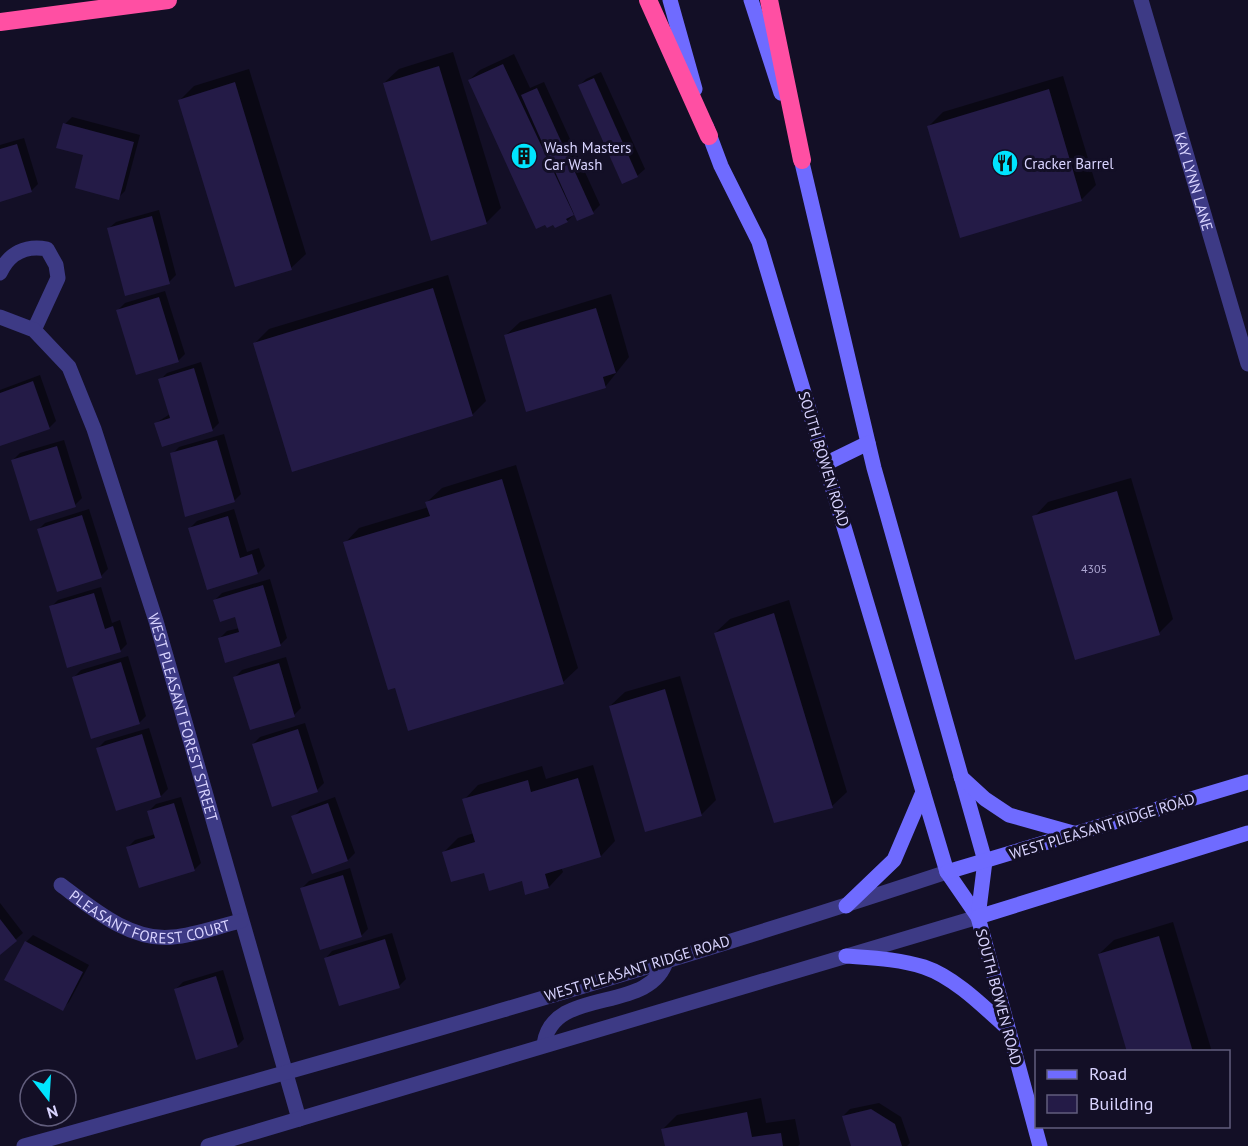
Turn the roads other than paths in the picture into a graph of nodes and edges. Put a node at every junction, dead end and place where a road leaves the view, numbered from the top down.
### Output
1 (168, 0) edge
2 (648, 0) edge
3 (670, 0) edge
4 (751, 0) edge
5 (769, 0) edge
6 (1141, 0) edge
7 (0, 22) edge
8 (709, 136) junction
9 (802, 160) junction
10 (0, 273) edge
11 (0, 317) edge
12 (34, 330) junction
13 (1248, 364) edge
14 (868, 443) junction
15 (825, 464) junction
16 (959, 775) junction
17 (1248, 782) edge
18 (923, 792) junction
19 (1248, 833) edge
20 (1076, 834) junction
21 (985, 861) junction
22 (947, 872) junction
23 (61, 885) dead end
24 (846, 906) junction
25 (978, 917) junction
26 (241, 921) junction
27 (846, 956) junction
28 (667, 959) junction
29 (1006, 1027) junction
30 (544, 1044) junction
31 (288, 1072) junction
32 (299, 1119) junction
33 (24, 1146) edge
34 (208, 1146) edge
35 (1040, 1146) edge

1 - 7 highway
2 - 8 highway
3 - 8 main road, SOUTH BOWEN ROAD
4 - 9 main road, SOUTH BOWEN ROAD
5 - 9 highway
6 - 13 street, KAY LYNN LANE
8 - 15 main road, SOUTH BOWEN ROAD
9 - 14 main road, SOUTH BOWEN ROAD
10 - 12 street
11 - 12 street
12 - 26 street, WEST PLEASANT FOREST STREET
14 - 15 main road
14 - 16 main road, SOUTH BOWEN ROAD
15 - 18 main road, SOUTH BOWEN ROAD
16 - 20 main road
16 - 21 main road, SOUTH BOWEN ROAD
17 - 20 main road, WEST PLEASANT RIDGE ROAD
18 - 22 main road, SOUTH BOWEN ROAD
18 - 24 main road
19 - 25 main road
20 - 21 main road, WEST PLEASANT RIDGE ROAD
21 - 22 main road, WEST PLEASANT RIDGE ROAD
21 - 25 main road, SOUTH BOWEN ROAD
22 - 24 street, WEST PLEASANT RIDGE ROAD
22 - 25 main road, SOUTH BOWEN ROAD
23 - 26 street, PLEASANT FOREST COURT
24 - 28 street, WEST PLEASANT RIDGE ROAD
25 - 27 street
25 - 29 main road, SOUTH BOWEN ROAD
26 - 31 street, WEST PLEASANT FOREST STREET
27 - 29 main road
27 - 30 street
28 - 30 street
28 - 31 street, WEST PLEASANT RIDGE ROAD
29 - 35 main road, SOUTH BOWEN ROAD
30 - 32 street
31 - 32 street, WEST PLEASANT FOREST STREET
31 - 33 street, WEST PLEASANT RIDGE ROAD
32 - 34 street

